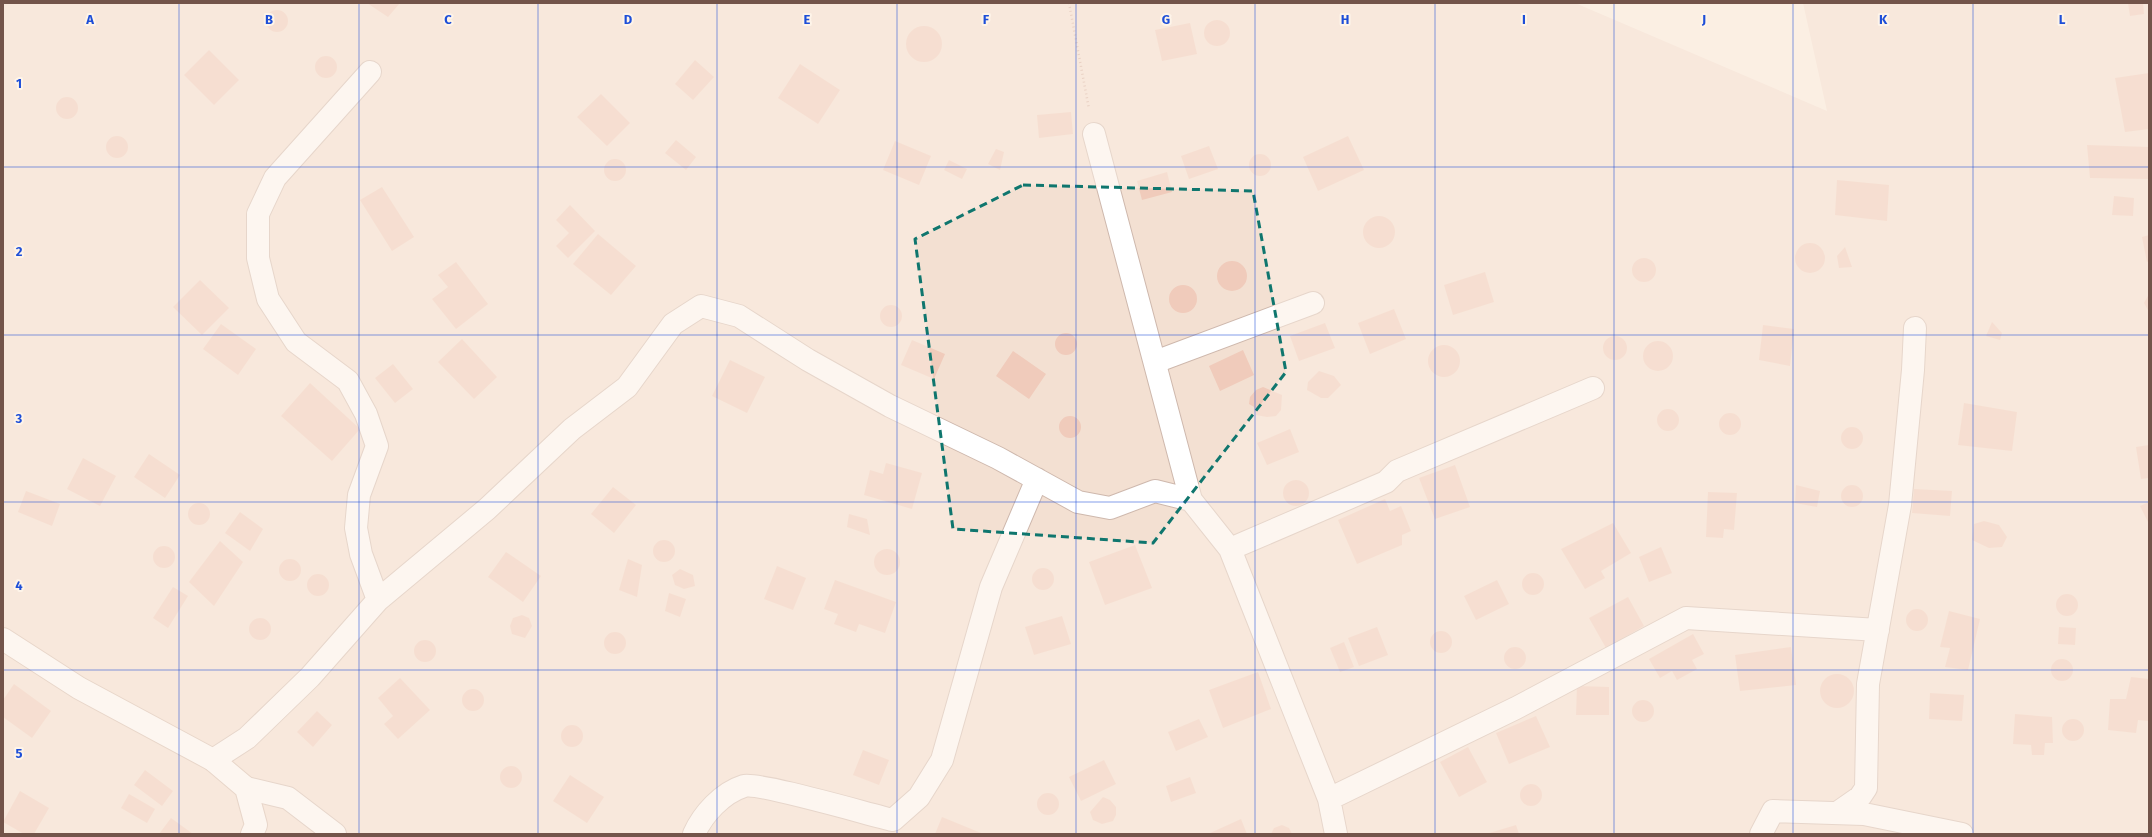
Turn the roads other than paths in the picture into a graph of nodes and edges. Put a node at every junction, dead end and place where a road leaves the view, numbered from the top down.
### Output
1 (370, 72) dead end
2 (1094, 134) road end
3 (1313, 304) dead end
4 (1915, 328) dead end
5 (1155, 362) junction
6 (1593, 388) dead end
7 (1037, 479) junction
8 (1191, 500) junction
9 (1230, 548) junction
10 (378, 600) junction
11 (1878, 630) junction
12 (3, 639) edge
13 (213, 760) junction
14 (246, 788) junction
15 (1329, 799) junction
16 (1837, 813) junction
17 (1933, 831) edge
18 (252, 834) edge
19 (335, 834) edge
20 (694, 834) edge
21 (1336, 834) edge
22 (1761, 834) edge
23 (1962, 834) edge

1 - 10 street
2 - 5 street
3 - 5 street
4 - 11 street
5 - 8 street
6 - 9 street
7 - 8 street
7 - 10 street
7 - 20 street
8 - 9 street
9 - 15 street
10 - 13 street
11 - 15 street
11 - 16 street
12 - 13 street
13 - 14 street
14 - 18 street
14 - 19 street
15 - 21 street
16 - 17 street
16 - 22 street
17 - 23 street

